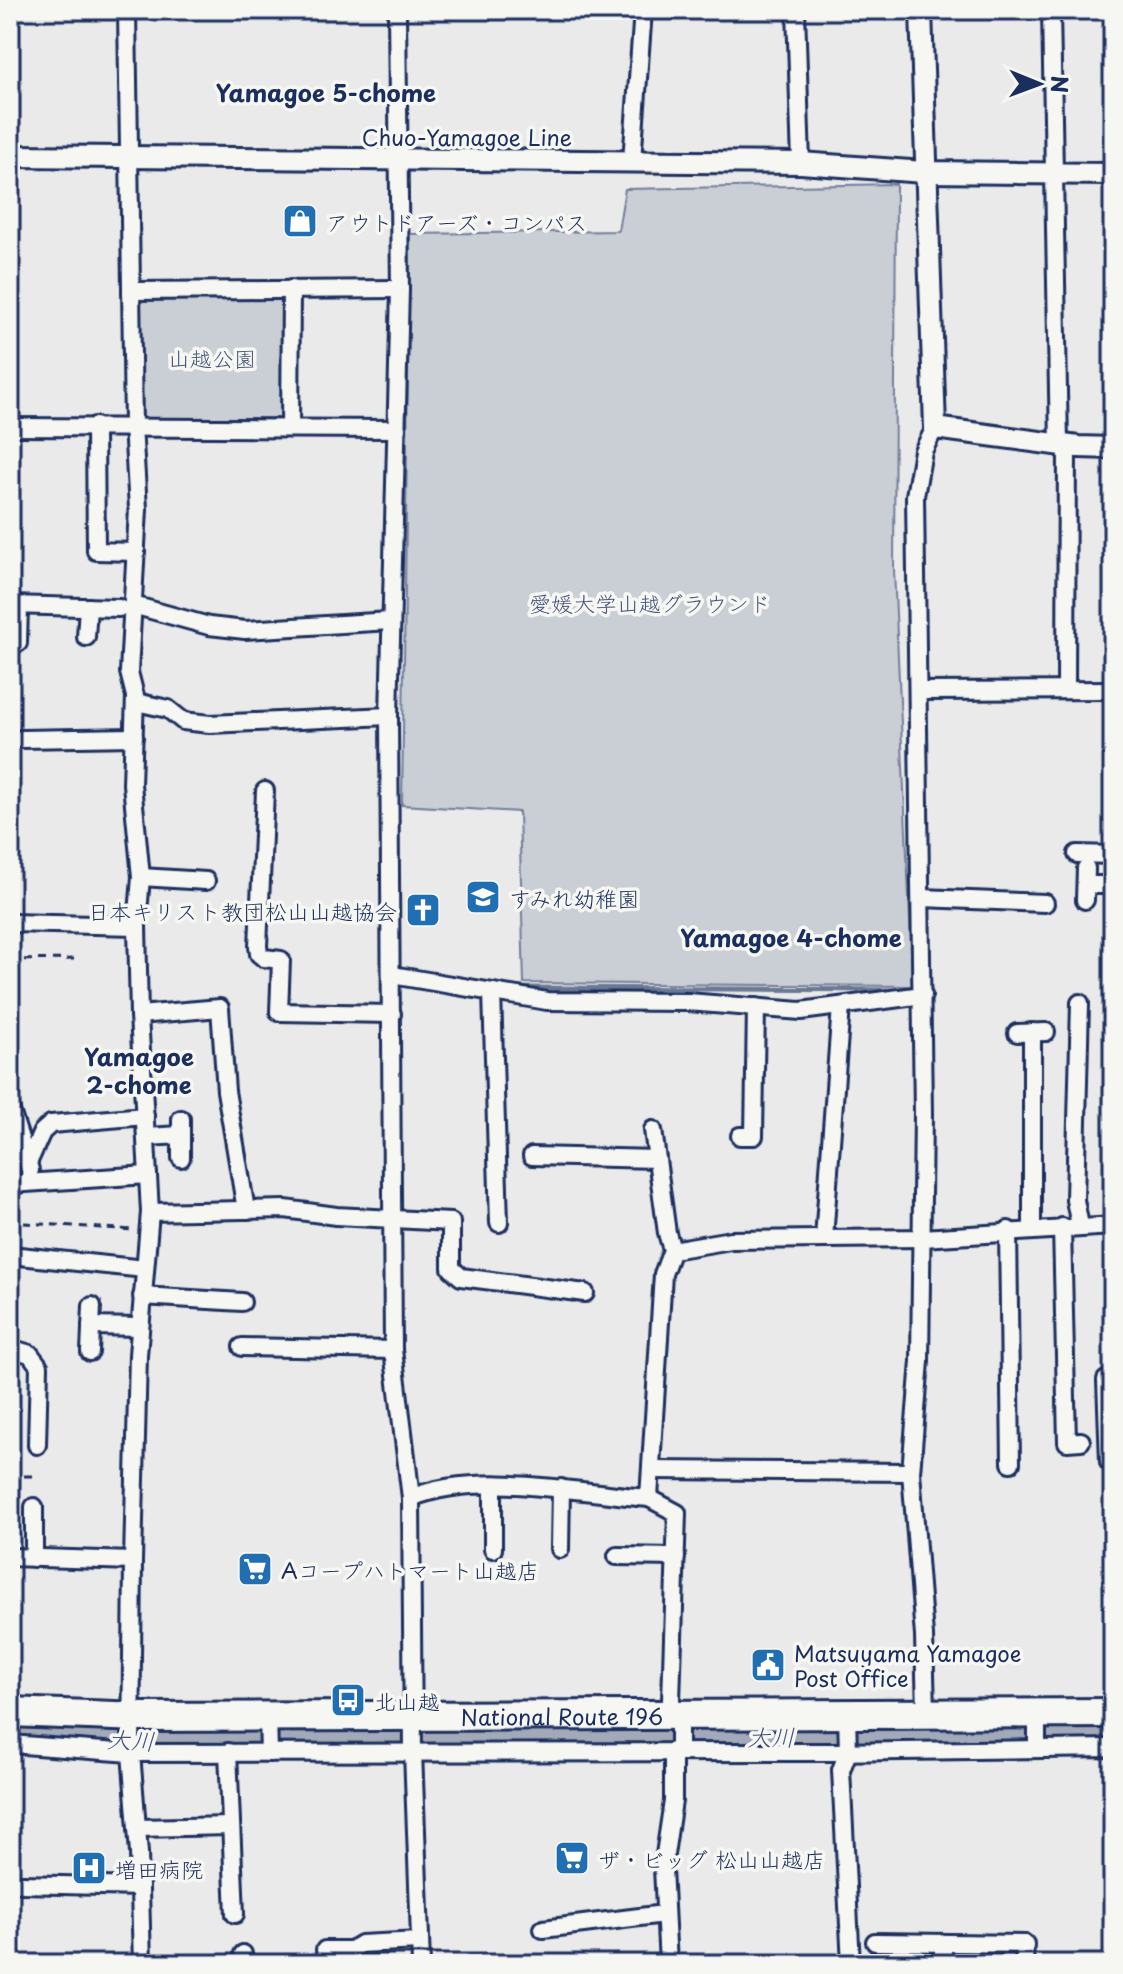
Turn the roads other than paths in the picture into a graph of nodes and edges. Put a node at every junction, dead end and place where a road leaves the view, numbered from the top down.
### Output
1 (127, 10) edge
2 (397, 10) edge
3 (643, 10) edge
4 (796, 10) edge
5 (921, 10) edge
6 (1051, 10) edge
7 (10, 156) edge
8 (129, 158) junction
9 (397, 160) junction
10 (632, 161) junction
11 (801, 163) junction
12 (924, 172) junction
13 (1055, 172) junction
14 (1113, 174) edge
15 (291, 289) junction
16 (400, 289) junction
17 (131, 291) junction
18 (95, 426) junction
19 (133, 426) junction
20 (10, 427) edge
21 (290, 428) junction
22 (935, 428) junction
23 (397, 429) junction
24 (1063, 445) junction
25 (1113, 448) edge
26 (136, 552) junction
27 (15, 606) edge
28 (126, 606) junction
29 (88, 607) junction
30 (390, 621) junction
31 (86, 637) dead end
32 (18, 643) dead end
33 (1066, 688) junction
34 (1113, 690) edge
35 (919, 691) junction
36 (136, 702) junction
37 (389, 716) junction
38 (134, 737) junction
39 (21, 739) dead end
40 (265, 791) dead end
41 (1113, 855) edge
42 (141, 877) junction
43 (206, 881) dead end
44 (1113, 885) edge
45 (922, 898) junction
46 (1045, 903) dead end
47 (10, 923) edge
48 (137, 926) junction
49 (392, 975) junction
50 (492, 992) junction
51 (923, 995) junction
52 (1080, 1003) dead end
53 (841, 1006) junction
54 (756, 1007) junction
55 (392, 1014) junction
56 (139, 1015) junction
57 (1032, 1032) dead end
58 (10, 1108) edge
59 (145, 1116) junction
60 (653, 1130) dead end
61 (740, 1136) dead end
62 (147, 1137) junction
63 (531, 1155) dead end
64 (181, 1158) dead end
65 (657, 1159) junction
66 (28, 1163) junction
67 (148, 1175) junction
68 (34, 1183) junction
69 (10, 1184) edge
70 (246, 1210) junction
71 (150, 1212) junction
72 (393, 1220) junction
73 (499, 1223) dead end
74 (1080, 1226) junction
75 (1113, 1226) edge
76 (1062, 1227) junction
77 (1032, 1229) junction
78 (1008, 1230) junction
79 (922, 1238) junction
80 (824, 1239) junction
81 (672, 1250) junction
82 (10, 1255) edge
83 (145, 1269) junction
84 (585, 1293) dead end
85 (142, 1296) junction
86 (242, 1302) dead end
87 (92, 1306) dead end
88 (91, 1326) junction
89 (139, 1327) junction
90 (242, 1347) dead end
91 (10, 1348) edge
92 (393, 1350) junction
93 (90, 1352) dead end
94 (1106, 1380) dead end
95 (1110, 1401) edge
96 (1081, 1441) dead end
97 (37, 1445) dead end
98 (1109, 1462) dead end
99 (1011, 1463) dead end
100 (651, 1470) junction
101 (911, 1472) junction
102 (493, 1487) junction
103 (561, 1488) junction
104 (411, 1498) junction
105 (649, 1498) junction
106 (34, 1507) dead end
107 (493, 1549) dead end
108 (560, 1549) dead end
109 (617, 1556) dead end
110 (10, 1557) edge
111 (676, 1557) junction
112 (34, 1558) junction
113 (133, 1561) junction
114 (10, 1712) edge
115 (926, 1712) junction
116 (1113, 1713) edge
117 (847, 1722) junction
118 (269, 1723) junction
119 (1037, 1733) junction
120 (413, 1736) junction
121 (132, 1737) junction
122 (678, 1738) junction
123 (10, 1744) edge
124 (1113, 1748) edge
125 (848, 1749) junction
126 (269, 1750) junction
127 (228, 1752) junction
128 (231, 1826) junction
129 (137, 1828) junction
130 (22, 1884) dead end
131 (140, 1887) junction
132 (235, 1914) dead end
133 (664, 1914) junction
134 (543, 1929) dead end
135 (419, 1941) junction
136 (875, 1942) dead end
137 (943, 1943) junction
138 (325, 1950) dead end
139 (142, 1964) edge
140 (421, 1964) edge
141 (668, 1964) edge
142 (851, 1964) edge
143 (943, 1964) edge
144 (1024, 1964) edge

1 - 8 street
2 - 9 street
3 - 10 street
4 - 11 street
5 - 12 street
6 - 13 street
7 - 8 street, Chuo-Yamagoe Line
8 - 9 street, Chuo-Yamagoe Line
8 - 17 street
9 - 10 street, Chuo-Yamagoe Line
9 - 16 street
10 - 11 street, Chuo-Yamagoe Line
11 - 12 street, Chuo-Yamagoe Line
12 - 13 street, Chuo-Yamagoe Line
12 - 22 street
13 - 14 street, Chuo-Yamagoe Line
13 - 24 street
15 - 16 street
15 - 17 street
15 - 21 street
16 - 23 street
17 - 19 street
18 - 19 street
18 - 20 street
18 - 26 street
19 - 21 street
19 - 26 street
21 - 23 street
22 - 24 street
22 - 35 street
23 - 30 street
24 - 25 street
24 - 33 street
26 - 28 street
27 - 29 street
27 - 32 street
28 - 29 street
28 - 30 street
28 - 36 street
29 - 31 street
30 - 37 street
33 - 34 street
33 - 35 street
35 - 45 street
36 - 37 street
36 - 38 street
37 - 49 street
38 - 39 street
38 - 42 street
40 - 55 street
41 - 44 street
42 - 43 street
42 - 48 street
45 - 46 street
45 - 51 street
47 - 48 street
48 - 56 street
49 - 50 street
49 - 55 street
50 - 54 street
50 - 73 street
51 - 53 street
51 - 79 street
52 - 74 street
53 - 54 street
53 - 80 street
54 - 61 street
55 - 72 street
56 - 59 street
56 - 70 street
57 - 77 street
58 - 66 street
59 - 62 street
59 - 66 street
60 - 65 street
62 - 64 street
62 - 67 street
63 - 65 street
65 - 81 street
66 - 68 street
67 - 68 street
67 - 71 street
68 - 69 street
70 - 71 street
70 - 72 street
71 - 83 street
72 - 84 street
72 - 92 street
74 - 75 street
74 - 76 street
76 - 77 street
76 - 96 street
77 - 78 street
78 - 79 street
78 - 99 street
79 - 80 street
79 - 101 street
80 - 81 street
81 - 100 street
82 - 83 street
83 - 85 street
85 - 86 street
85 - 89 street
87 - 88 street
88 - 89 street
88 - 93 street
89 - 113 street
90 - 92 street
91 - 97 street
92 - 104 street
94 - 95 street
95 - 98 street
100 - 101 street
100 - 105 street
101 - 115 street
102 - 103 street
102 - 104 street
102 - 107 street
103 - 105 street
103 - 108 street
104 - 120 street
105 - 111 street
106 - 112 street
109 - 111 street
110 - 112 street
111 - 122 street
112 - 113 street
113 - 121 street
114 - 121 highway, National Route 196
115 - 117 highway, National Route 196
115 - 119 highway, National Route 196
116 - 119 highway, National Route 196
117 - 122 highway, National Route 196
117 - 125 street
118 - 120 highway, National Route 196
118 - 121 highway, National Route 196
118 - 126 street
119 - 124 street
119 - 125 street
120 - 122 highway, National Route 196
120 - 126 street
120 - 135 street
121 - 123 street
121 - 127 street
121 - 129 street
122 - 125 street
122 - 133 street
125 - 142 street
126 - 127 street
127 - 128 street
128 - 129 street
128 - 132 street
129 - 131 street
130 - 131 street
131 - 139 street
133 - 134 street
133 - 141 street
135 - 138 street
135 - 140 street
136 - 137 street
137 - 143 street
137 - 144 street

